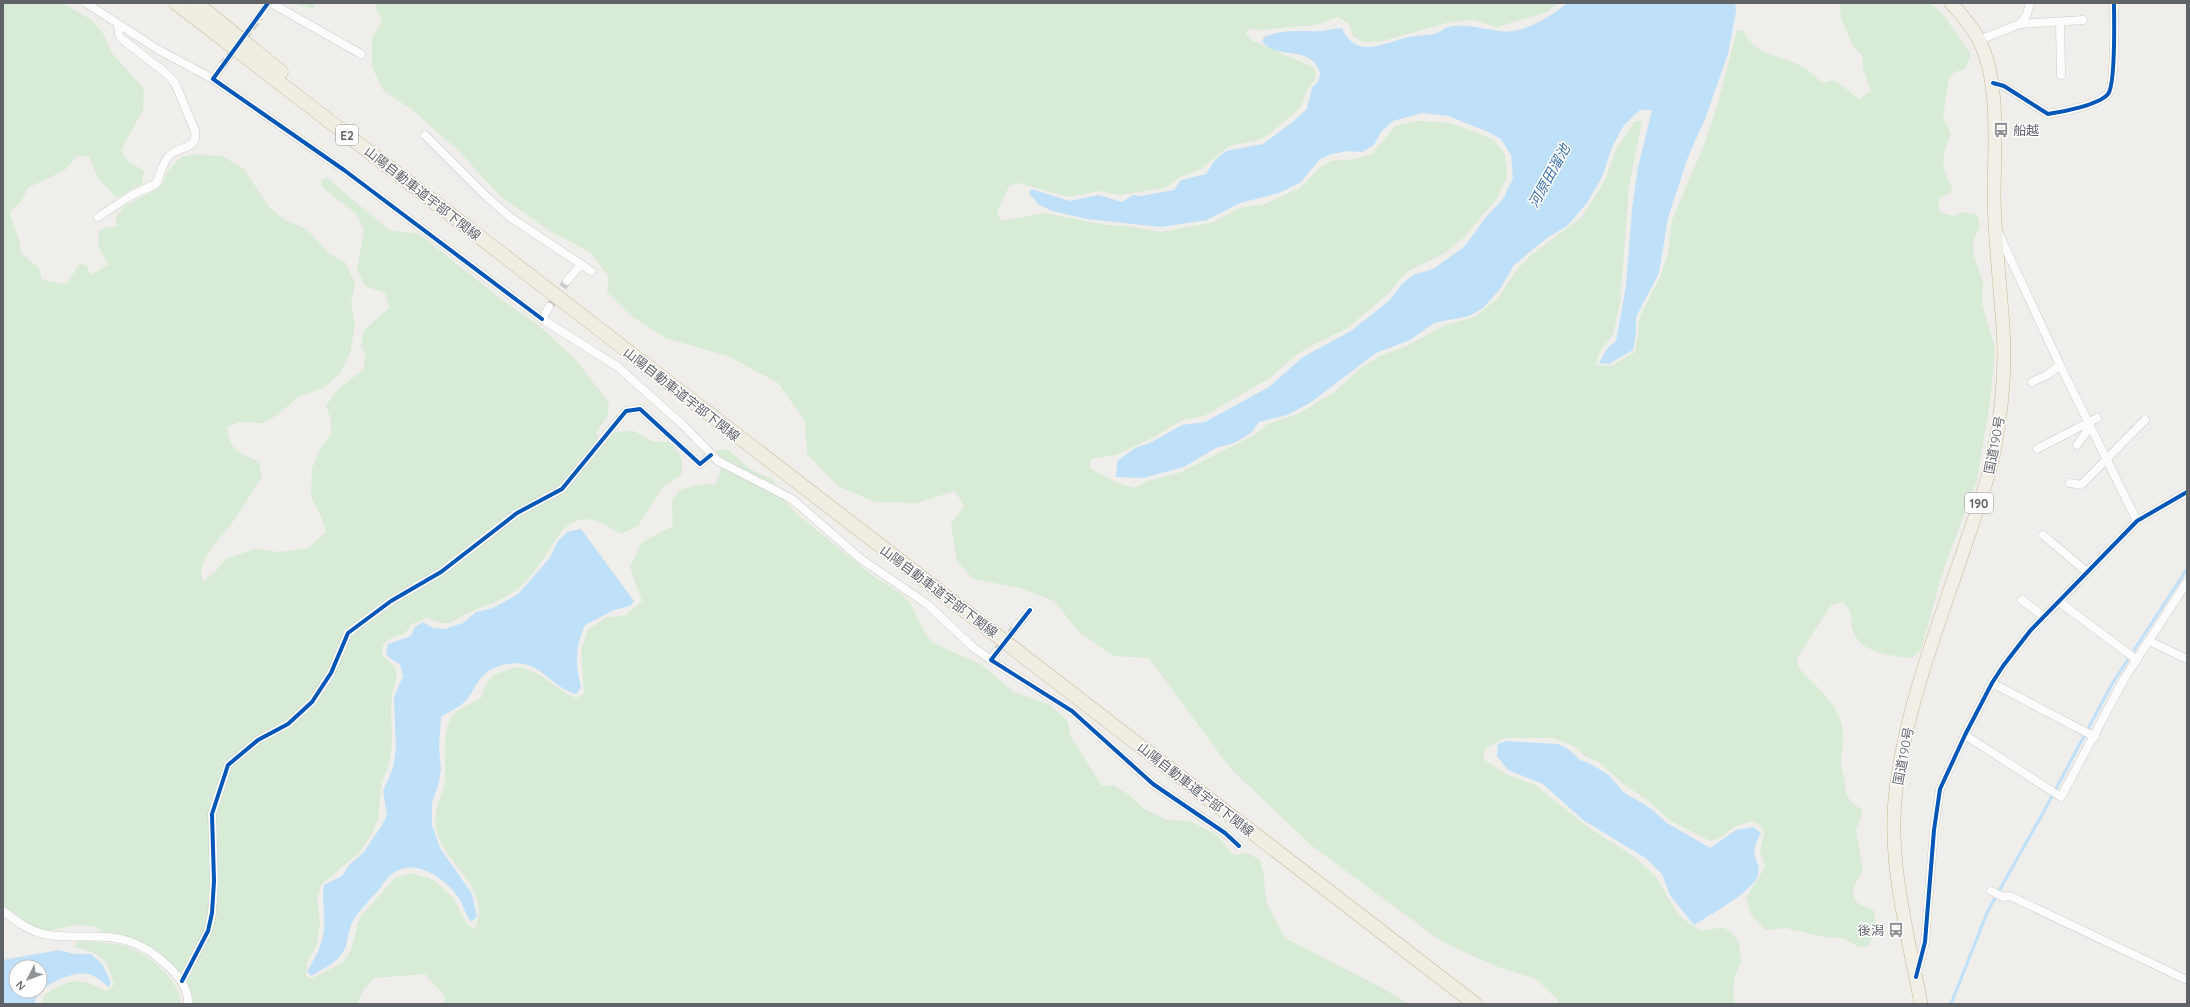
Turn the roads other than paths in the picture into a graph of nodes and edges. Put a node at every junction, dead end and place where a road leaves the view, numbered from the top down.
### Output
1 (86, 3) edge
2 (176, 3) edge
3 (196, 3) edge
4 (270, 3) edge
5 (1951, 3) edge
6 (2030, 3) edge
7 (2114, 3) edge
8 (261, 15) tunnel mouth
9 (2083, 20) dead end
10 (2060, 22) junction
11 (118, 24) junction
12 (2020, 24) junction
13 (1979, 40) junction
14 (361, 54) dead end
15 (222, 66) tunnel mouth
16 (2061, 75) dead end
17 (214, 79) junction
18 (1993, 83) junction
19 (425, 135) dead end
20 (98, 217) dead end
21 (1994, 224) junction
22 (581, 264) junction
23 (517, 267) junction
24 (591, 271) dead end
25 (567, 281) tunnel mouth
26 (549, 307) tunnel mouth
27 (542, 320) junction
28 (2060, 365) junction
29 (2032, 382) dead end
30 (2098, 418) dead end
31 (2145, 420) dead end
32 (2089, 425) junction
33 (2077, 445) dead end
34 (2037, 450) dead end
35 (711, 455) junction
36 (2108, 458) junction
37 (2070, 482) dead end
38 (2187, 492) edge
39 (2137, 521) junction
40 (2043, 535) dead end
41 (2087, 572) junction
42 (2187, 582) edge
43 (2022, 600) dead end
44 (2058, 601) junction
45 (1030, 610) dead end
46 (2043, 616) junction
47 (1016, 626) tunnel mouth
48 (2149, 641) junction
49 (996, 652) tunnel mouth
50 (2187, 659) edge
51 (991, 660) junction
52 (2137, 660) junction
53 (1992, 684) junction
54 (1964, 735) junction
55 (2095, 737) junction
56 (1239, 846) dead end
57 (1991, 892) dead end
58 (3, 911) edge
59 (1916, 977) junction
60 (2187, 980) edge
61 (182, 981) junction
62 (188, 1004) edge
63 (1475, 1004) edge
64 (1921, 1004) edge

1 - 11 street
2 - 23 highway, 山陽自動車道宇部下関線 / E2
3 - 23 highway, 山陽自動車道宇部下関線 / E2
4 - 8 street
4 - 14 street
5 - 13 highway, 国道190号 / 190
6 - 12 street
7 - 18 street
9 - 10 street
10 - 12 street
10 - 16 street
11 - 17 street
11 - 20 street
12 - 13 street
13 - 18 highway, 国道190号 / 190
15 - 17 street
17 - 27 street
18 - 21 highway, 国道190号 / 190
19 - 22 street
21 - 28 street
21 - 59 highway, 国道190号 / 190
22 - 24 street
22 - 25 street
23 - 63 highway, 山陽自動車道宇部下関線 / E2
26 - 27 street
27 - 35 street
28 - 29 street
28 - 32 street
30 - 32 street
31 - 36 street
32 - 33 street
32 - 34 street
32 - 36 street
35 - 51 street
35 - 61 street
36 - 37 street
36 - 39 street
38 - 39 street
39 - 41 street
40 - 41 street
41 - 44 street
42 - 48 street
43 - 46 street
44 - 46 street
44 - 52 street
45 - 47 street
46 - 53 street
48 - 50 street
48 - 52 street
49 - 51 street
51 - 56 street
52 - 55 street
53 - 54 street
53 - 55 street
54 - 55 street
54 - 59 street
57 - 60 street
58 - 61 street
59 - 64 highway, 国道190号 / 190
61 - 62 street

